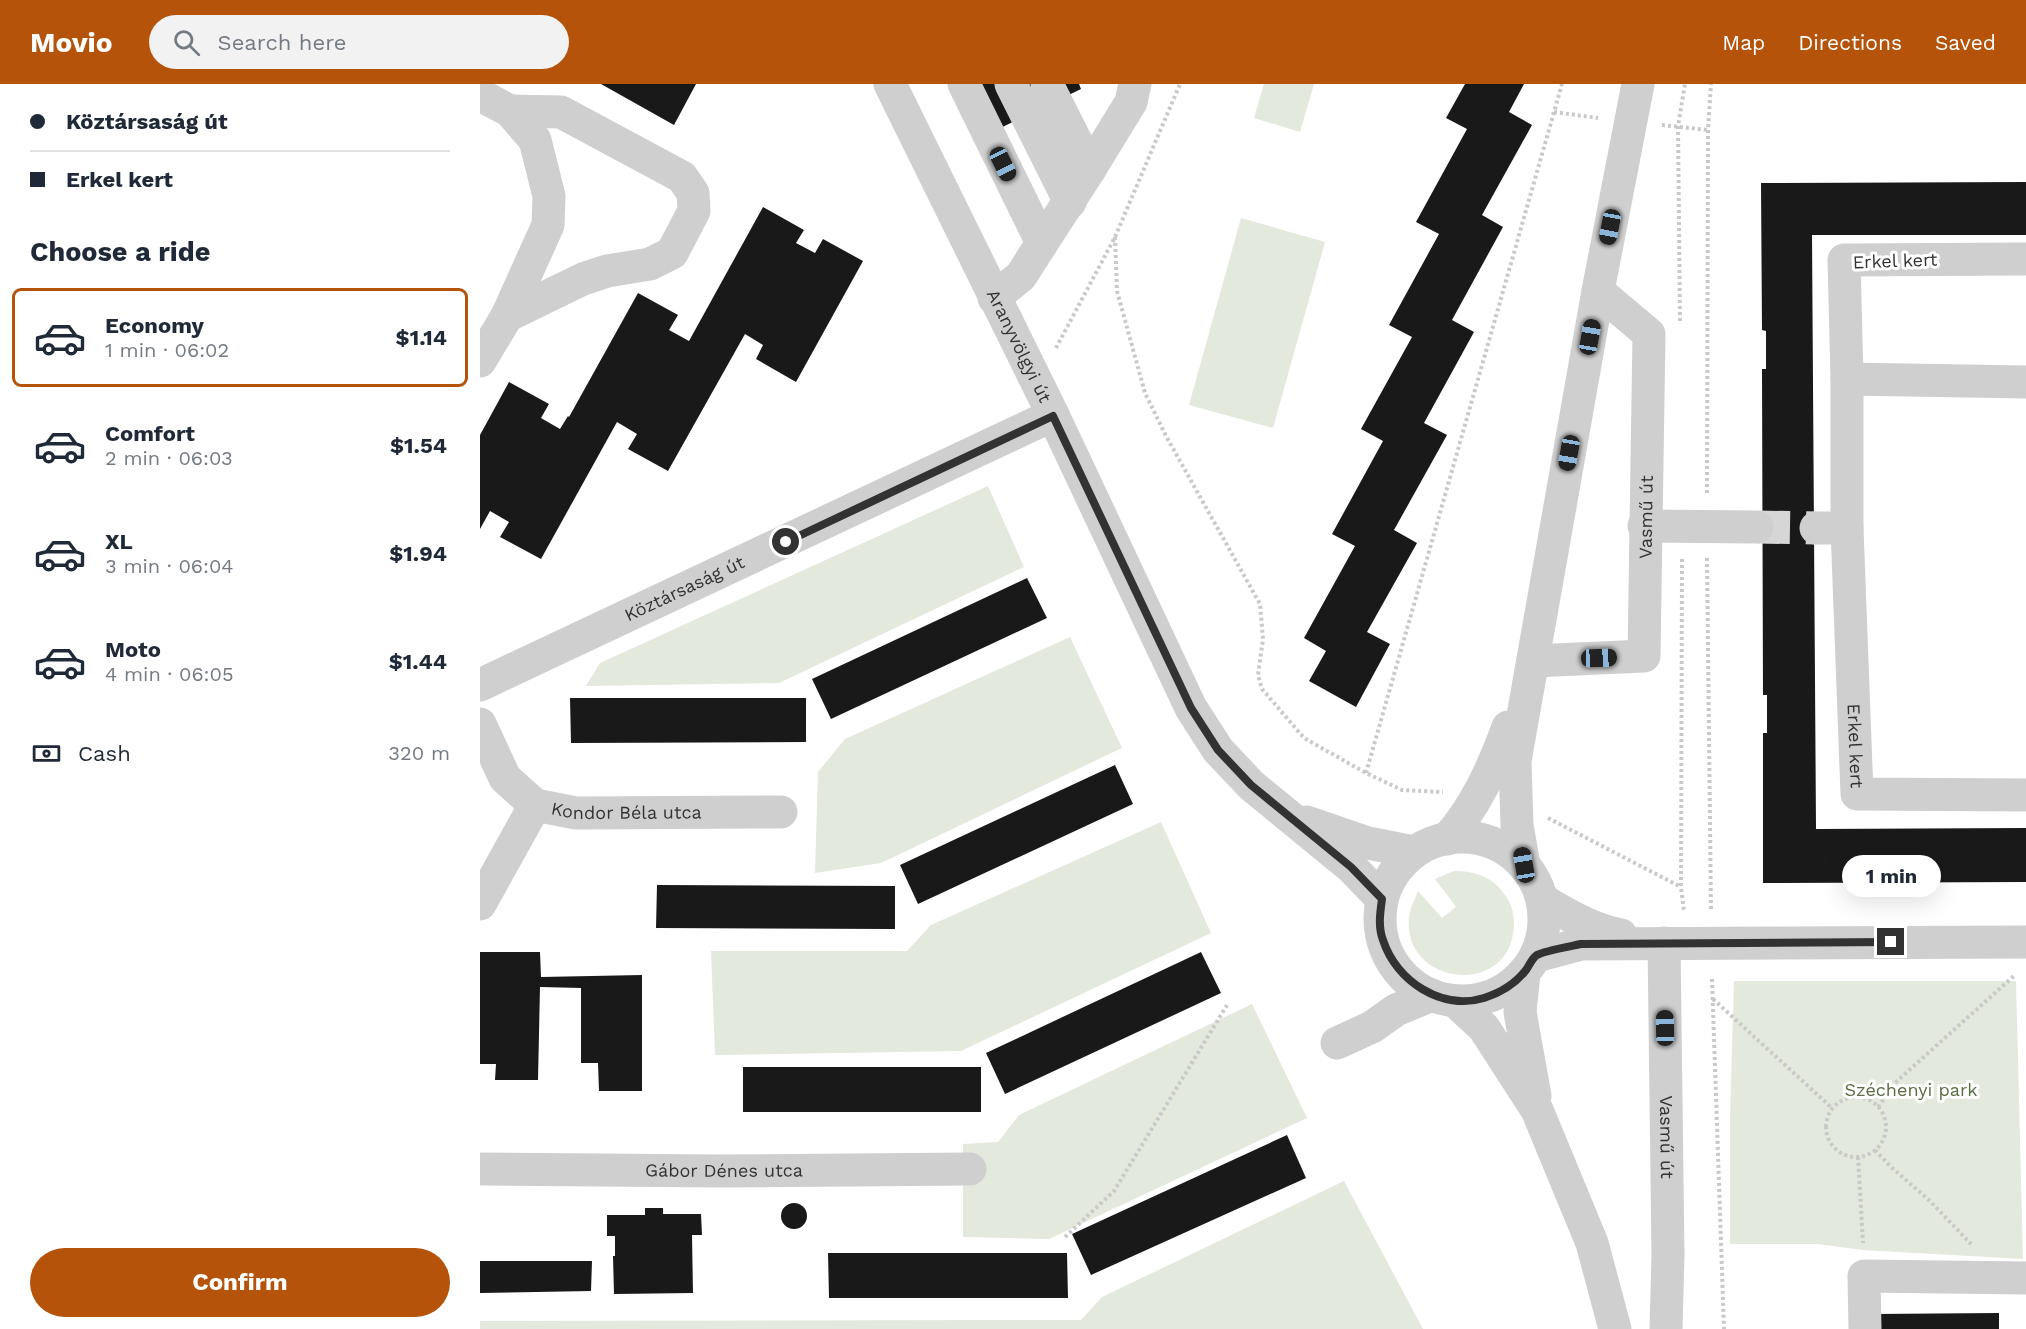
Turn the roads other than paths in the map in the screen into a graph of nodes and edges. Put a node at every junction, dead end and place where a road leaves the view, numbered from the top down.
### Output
1 (890, 84) edge
2 (964, 84) edge
3 (1011, 84) edge
4 (1047, 84) edge
5 (1135, 84) edge
6 (1638, 84) edge
7 (480, 95) edge
8 (510, 111) junction
9 (1090, 169) junction
10 (1070, 202) junction
11 (1042, 243) junction
12 (2026, 259) edge
13 (1598, 291) junction
14 (994, 298) junction
15 (507, 316) junction
16 (480, 361) edge
17 (1847, 379) junction
18 (2026, 382) edge
19 (1053, 416) junction
20 (1644, 526) junction
21 (1757, 527) tunnel mouth
22 (1533, 661) junction
23 (480, 685) edge
24 (480, 724) edge
25 (2026, 795) edge
26 (535, 805) junction
27 (781, 812) dead end
28 (1286, 815) junction
29 (1447, 838) junction
30 (1414, 852) junction
31 (1524, 865) junction
32 (1382, 899) junction
33 (1542, 900) junction
34 (480, 904) edge
35 (2026, 942) edge
36 (1664, 943) junction
37 (1389, 957) junction
38 (1530, 964) junction
39 (1444, 998) junction
40 (1372, 1027) junction
41 (1337, 1043) dead end
42 (1537, 1110) junction
43 (970, 1168) dead end
44 (480, 1169) edge
45 (2026, 1278) edge
46 (1615, 1329) edge
47 (1666, 1329) edge
48 (1865, 1329) edge

1 - 14 street, Aranyvölgyi út
2 - 11 street
3 - 10 street
4 - 9 street
5 - 9 street
6 - 13 street
7 - 8 street
8 - 15 street
8 - 15 street
9 - 10 street
10 - 11 street
11 - 14 street
12 - 17 street, Erkel kert
13 - 20 street, Vasmű út
13 - 22 street
14 - 19 street, Aranyvölgyi út
15 - 16 street
17 - 18 street
17 - 25 street, Erkel kert
19 - 23 street, Köztársaság út
19 - 28 street, Aranyvölgyi út
20 - 21 street
20 - 22 street, Vasmű út
22 - 29 street
22 - 31 street
24 - 26 street, Kondor Béla utca
26 - 27 street, Kondor Béla utca
26 - 34 street
28 - 30 street, Aranyvölgyi út
28 - 32 street, Aranyvölgyi út
29 - 30 street
29 - 31 street
30 - 32 street
31 - 33 street
32 - 37 street
33 - 36 street
33 - 38 street
35 - 36 street
36 - 38 street
36 - 47 street, Vasmű út
37 - 39 street
37 - 40 street
38 - 39 street
38 - 42 street
39 - 40 street
39 - 42 street
40 - 41 street
42 - 46 street
43 - 44 street, Gábor Dénes utca
45 - 48 street

